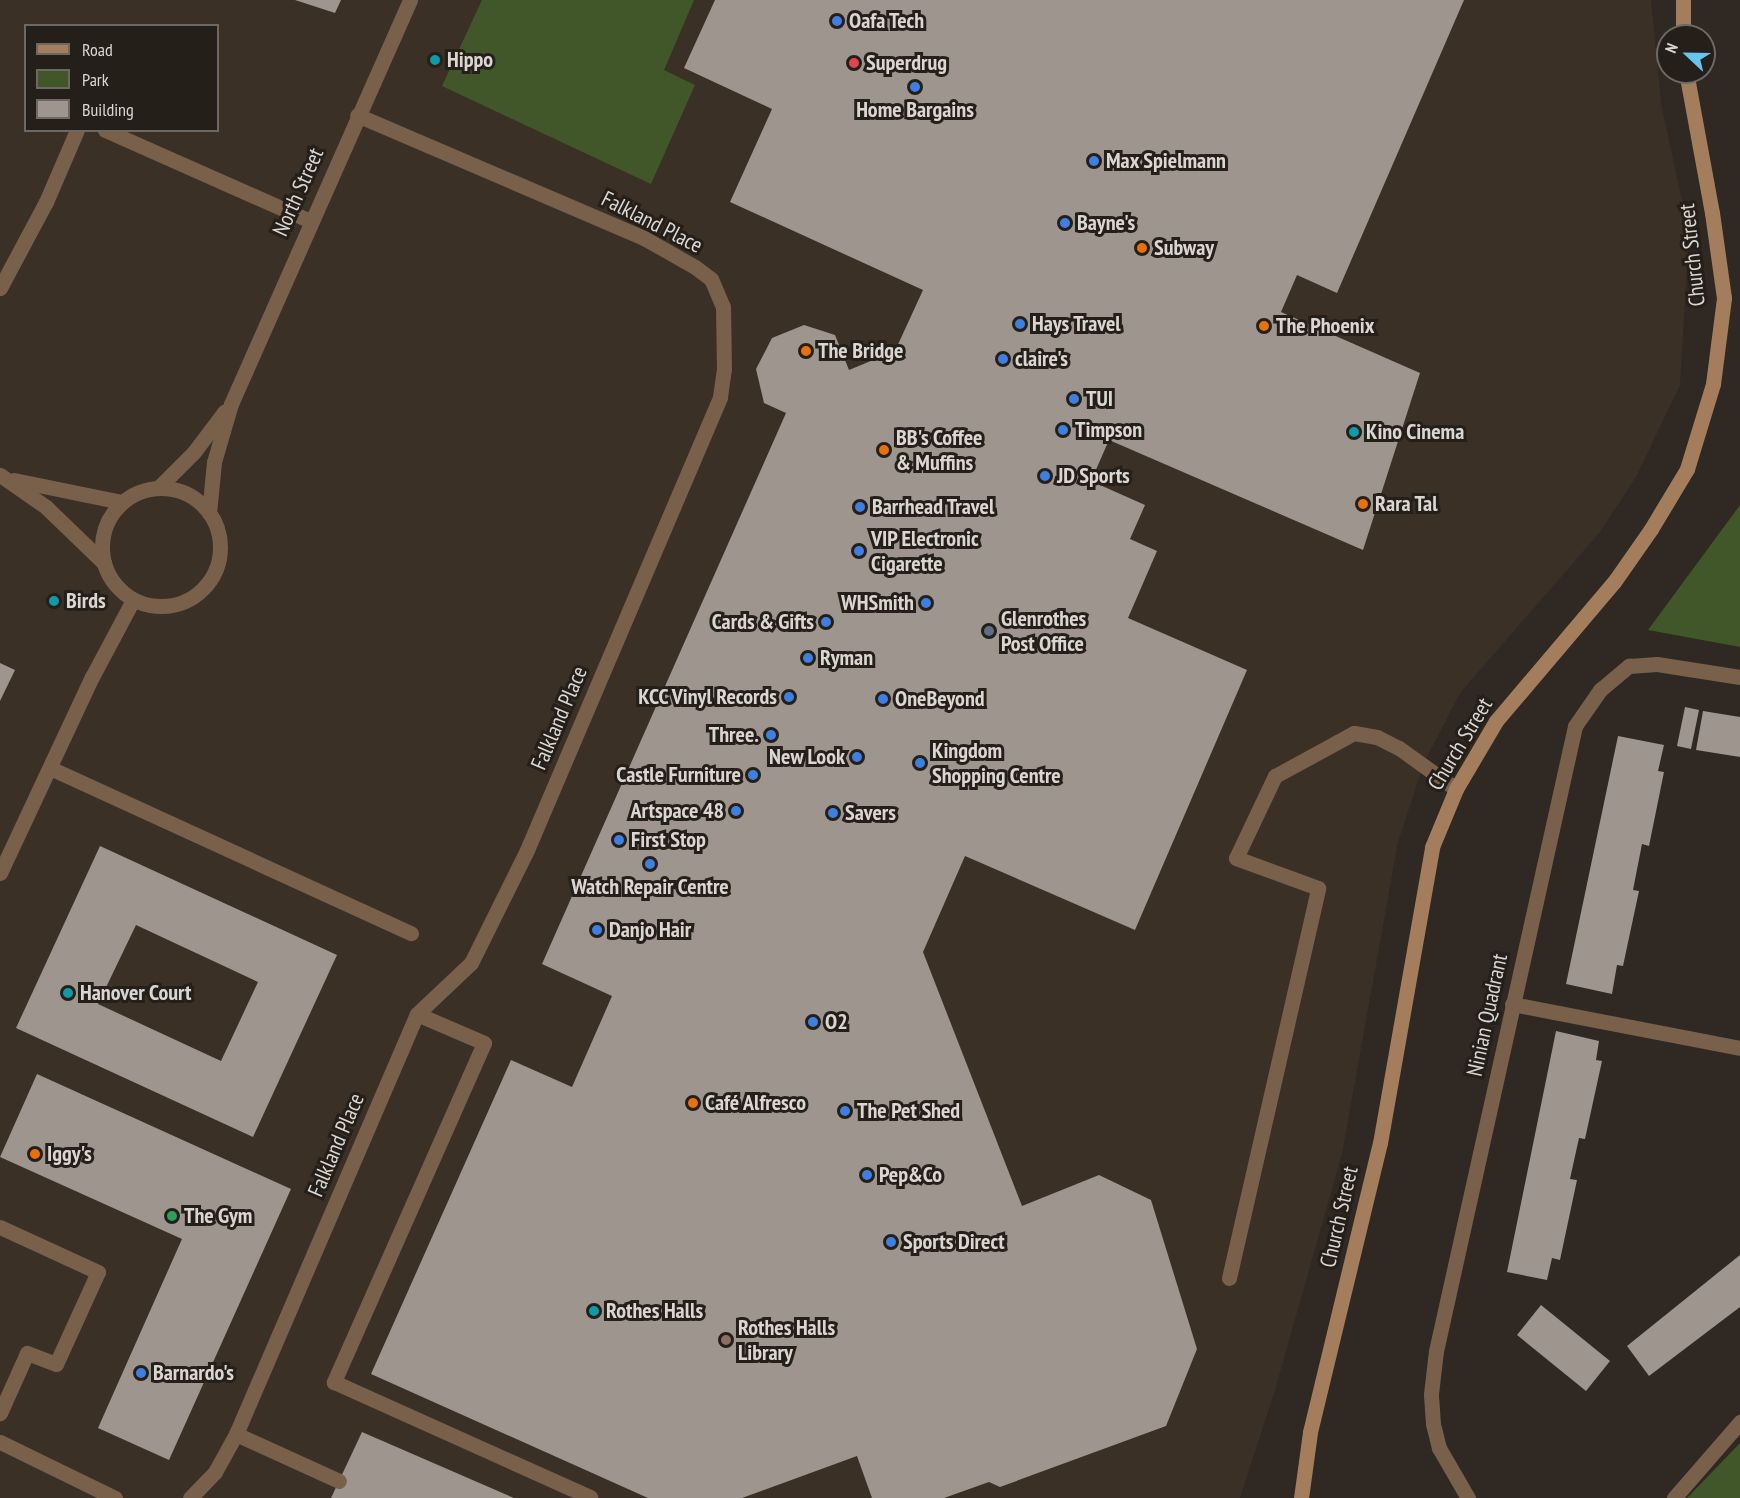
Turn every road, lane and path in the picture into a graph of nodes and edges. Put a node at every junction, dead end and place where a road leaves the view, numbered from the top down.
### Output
1 (410, 0) edge
2 (1683, 0) edge
3 (1683, 24) edge
4 (1688, 84) edge
5 (357, 115) junction
6 (76, 132) edge
7 (110, 132) edge
8 (310, 221) junction
9 (0, 288) edge
10 (231, 404) junction
11 (1, 476) edge
12 (158, 488) junction
13 (122, 502) junction
14 (209, 513) junction
15 (104, 563) junction
16 (133, 600) junction
17 (1740, 677) edge
18 (50, 768) junction
19 (1456, 789) junction
20 (0, 873) edge
21 (411, 933) dead end
22 (1512, 1004) junction
23 (417, 1014) junction
24 (1740, 1048) edge
25 (0, 1227) edge
26 (1229, 1278) dead end
27 (0, 1413) edge
28 (1740, 1422) edge
29 (236, 1434) junction
30 (0, 1442) edge
31 (339, 1481) dead end
32 (1299, 1495) edge
33 (590, 1497) edge
34 (115, 1498) edge
35 (190, 1498) edge
36 (1468, 1498) edge
37 (1674, 1498) edge

1 - 5 street, North Street
2 - 3 street
4 - 19 street, Church Street
5 - 8 street, North Street
5 - 23 street, Falkland Place
6 - 9 street
7 - 8 street
8 - 10 street, North Street
10 - 12 street, North Street
10 - 14 street, North Street
11 - 13 street
11 - 15 street
12 - 13 street
12 - 14 street
13 - 15 street
14 - 16 street
15 - 16 street
16 - 18 street
17 - 22 street, Ninian Quadrant
18 - 20 street
18 - 21 street
19 - 26 street
19 - 32 street, Church Street
22 - 24 street
22 - 36 street, Ninian Quadrant
23 - 29 street, Falkland Place
23 - 33 street
25 - 27 street
28 - 37 street
29 - 31 street
29 - 35 street, Falkland Place
30 - 34 street

